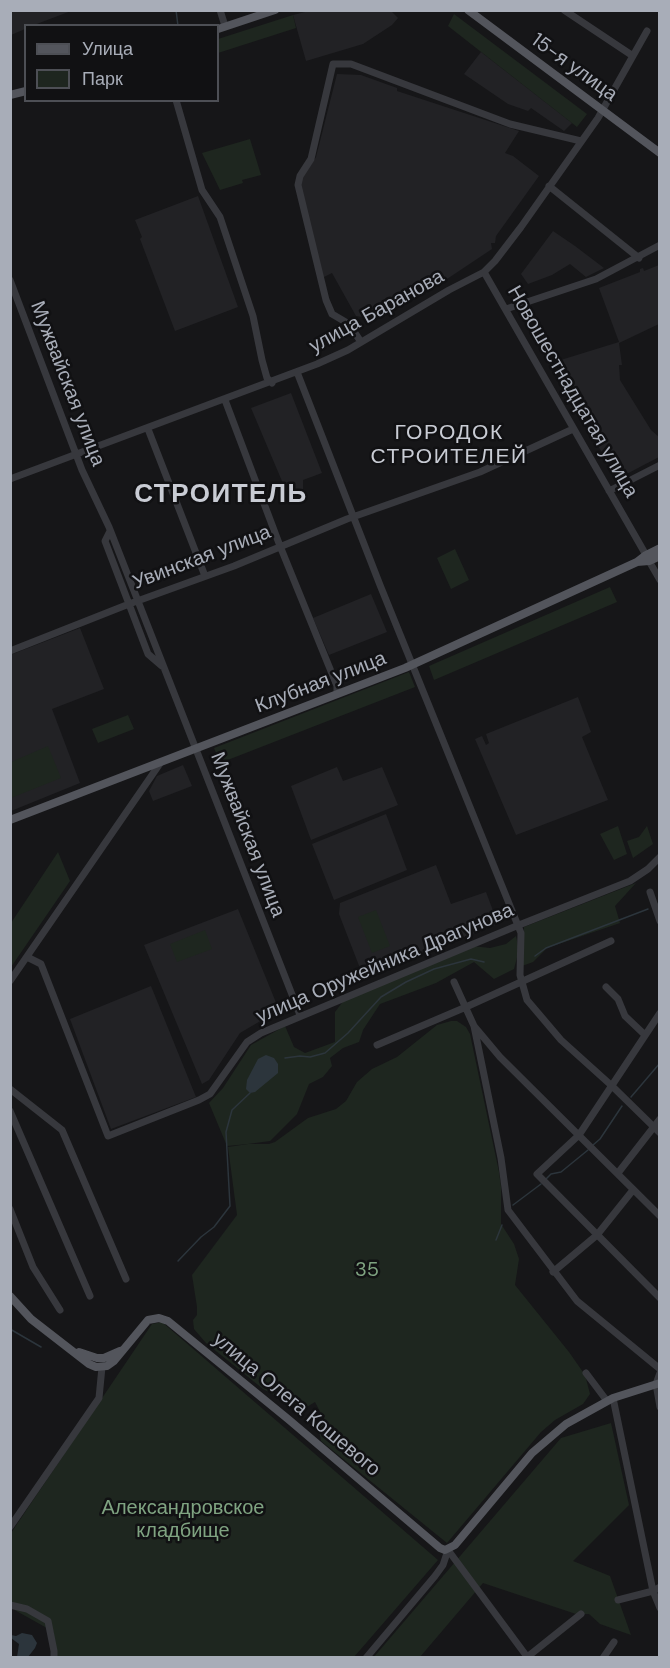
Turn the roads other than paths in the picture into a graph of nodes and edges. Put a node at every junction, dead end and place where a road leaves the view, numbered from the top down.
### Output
1 (220, 10) edge
2 (275, 10) edge
3 (564, 10) edge
4 (470, 11) edge
5 (221, 27) edge
6 (647, 31) dead end
7 (633, 56) junction
8 (177, 102) edge
9 (603, 110) junction
10 (581, 141) junction
11 (660, 153) edge
12 (549, 186) junction
13 (660, 245) edge
14 (639, 258) junction
15 (484, 272) junction
16 (10, 280) edge
17 (506, 309) junction
18 (361, 342) junction
19 (297, 372) junction
20 (272, 382) junction
21 (225, 400) junction
22 (148, 429) junction
23 (573, 429) junction
24 (77, 456) junction
25 (660, 465) edge
26 (10, 479) edge
27 (609, 491) junction
28 (353, 517) junction
29 (110, 531) junction
30 (280, 546) junction
31 (660, 548) edge
32 (660, 556) edge
33 (647, 558) junction
34 (205, 576) junction
35 (660, 580) edge
36 (138, 601) junction
37 (129, 604) junction
38 (10, 651) edge
39 (413, 664) junction
40 (164, 667) junction
41 (337, 694) junction
42 (196, 749) junction
43 (161, 762) junction
44 (10, 820) edge
45 (660, 857) edge
46 (650, 892) dead end
47 (660, 921) edge
48 (518, 925) junction
49 (611, 941) dead end
50 (27, 957) junction
51 (10, 981) edge
52 (521, 981) junction
53 (454, 982) dead end
54 (606, 987) dead end
55 (466, 1007) junction
56 (660, 1013) edge
57 (300, 1015) junction
58 (474, 1026) junction
59 (645, 1035) junction
60 (377, 1045) dead end
61 (612, 1086) junction
62 (10, 1089) edge
63 (10, 1111) edge
64 (660, 1119) edge
65 (653, 1127) junction
66 (660, 1133) edge
67 (579, 1135) junction
68 (618, 1173) junction
69 (633, 1190) junction
70 (10, 1209) edge
71 (660, 1216) edge
72 (597, 1235) junction
73 (553, 1272) junction
74 (126, 1279) dead end
75 (10, 1296) edge
76 (90, 1296) dead end
77 (660, 1298) edge
78 (60, 1310) dead end
79 (67, 1347) junction
80 (124, 1349) junction
81 (102, 1367) junction
82 (660, 1371) edge
83 (586, 1373) dead end
84 (658, 1383) edge
85 (610, 1399) junction
86 (660, 1407) edge
87 (10, 1527) edge
88 (448, 1550) junction
89 (656, 1589) edge
90 (618, 1600) dead end
91 (10, 1605) edge
92 (660, 1608) edge
93 (582, 1614) dead end
94 (614, 1642) dead end
95 (527, 1657) edge
96 (54, 1658) edge
97 (366, 1658) edge
98 (603, 1658) edge

1 - 5 street
2 - 5 main road
3 - 7 street
4 - 9 main road, 15-я улица
6 - 7 street, улица Баранова
7 - 9 street, улица Баранова
8 - 20 street
9 - 10 street, улица Баранова
9 - 11 main road, 15-я улица
10 - 12 street, улица Баранова
10 - 18 street
12 - 14 street
12 - 15 street, улица Баранова
13 - 14 street
14 - 17 street
15 - 17 street, Новошестнадцатая улица
15 - 18 street, улица Баранова
16 - 24 street, Мужвайская улица
17 - 23 street, Новошестнадцатая улица
18 - 19 street, улица Баранова
19 - 20 street, улица Баранова
19 - 28 street
20 - 21 street, улица Баранова
21 - 22 street, улица Баранова
21 - 30 street
22 - 24 street, улица Баранова
22 - 34 street
23 - 27 street, Новошестнадцатая улица
23 - 28 street, Увинская улица
24 - 26 street, улица Баранова
24 - 29 street, Мужвайская улица
25 - 27 street
27 - 33 street, Новошестнадцатая улица
28 - 30 street, Увинская улица
28 - 39 street
29 - 36 street, Мужвайская улица
29 - 37 street, Мужвайская улица
30 - 34 street, Увинская улица
30 - 41 street
31 - 33 main road, Клубная улица
32 - 33 main road, Клубная улица
33 - 35 street
33 - 39 main road, Клубная улица
34 - 36 street, Увинская улица
36 - 37 street, Увинская улица
36 - 40 street, Мужвайская улица
37 - 38 street, Увинская улица
37 - 40 street, Мужвайская улица
39 - 41 main road, Клубная улица
39 - 48 street
40 - 42 street, Мужвайская улица
41 - 42 main road, Клубная улица
42 - 43 main road, Клубная улица
42 - 57 street, Мужвайская улица
43 - 44 main road, Клубная улица
43 - 50 street
45 - 48 street, улица Оружейника Драгунова
46 - 47 street
48 - 52 street
48 - 57 street, улица Оружейника Драгунова
49 - 52 street
50 - 51 street
50 - 57 street, улица Оружейника Драгунова
52 - 55 street
52 - 61 street
53 - 55 street
54 - 59 street
55 - 58 street
55 - 60 street
56 - 59 street
58 - 67 street
58 - 73 street
59 - 61 street
61 - 65 street
61 - 67 street
62 - 74 street
63 - 76 street
64 - 65 street
65 - 66 street
65 - 68 street
67 - 68 street
67 - 72 street
68 - 69 street
69 - 71 street
69 - 72 street
70 - 78 street
72 - 73 street
72 - 77 street
73 - 82 street
75 - 79 main road
79 - 80 main road
79 - 81 main road
80 - 81 main road, улица Олега Кошевого
80 - 88 main road, улица Олега Кошевого
81 - 87 street
82 - 84 street
83 - 85 street
84 - 85 main road
84 - 86 street
85 - 88 main road
85 - 89 street
88 - 95 street
88 - 97 street
89 - 90 street
89 - 92 street
91 - 96 street
93 - 95 street
94 - 98 street

